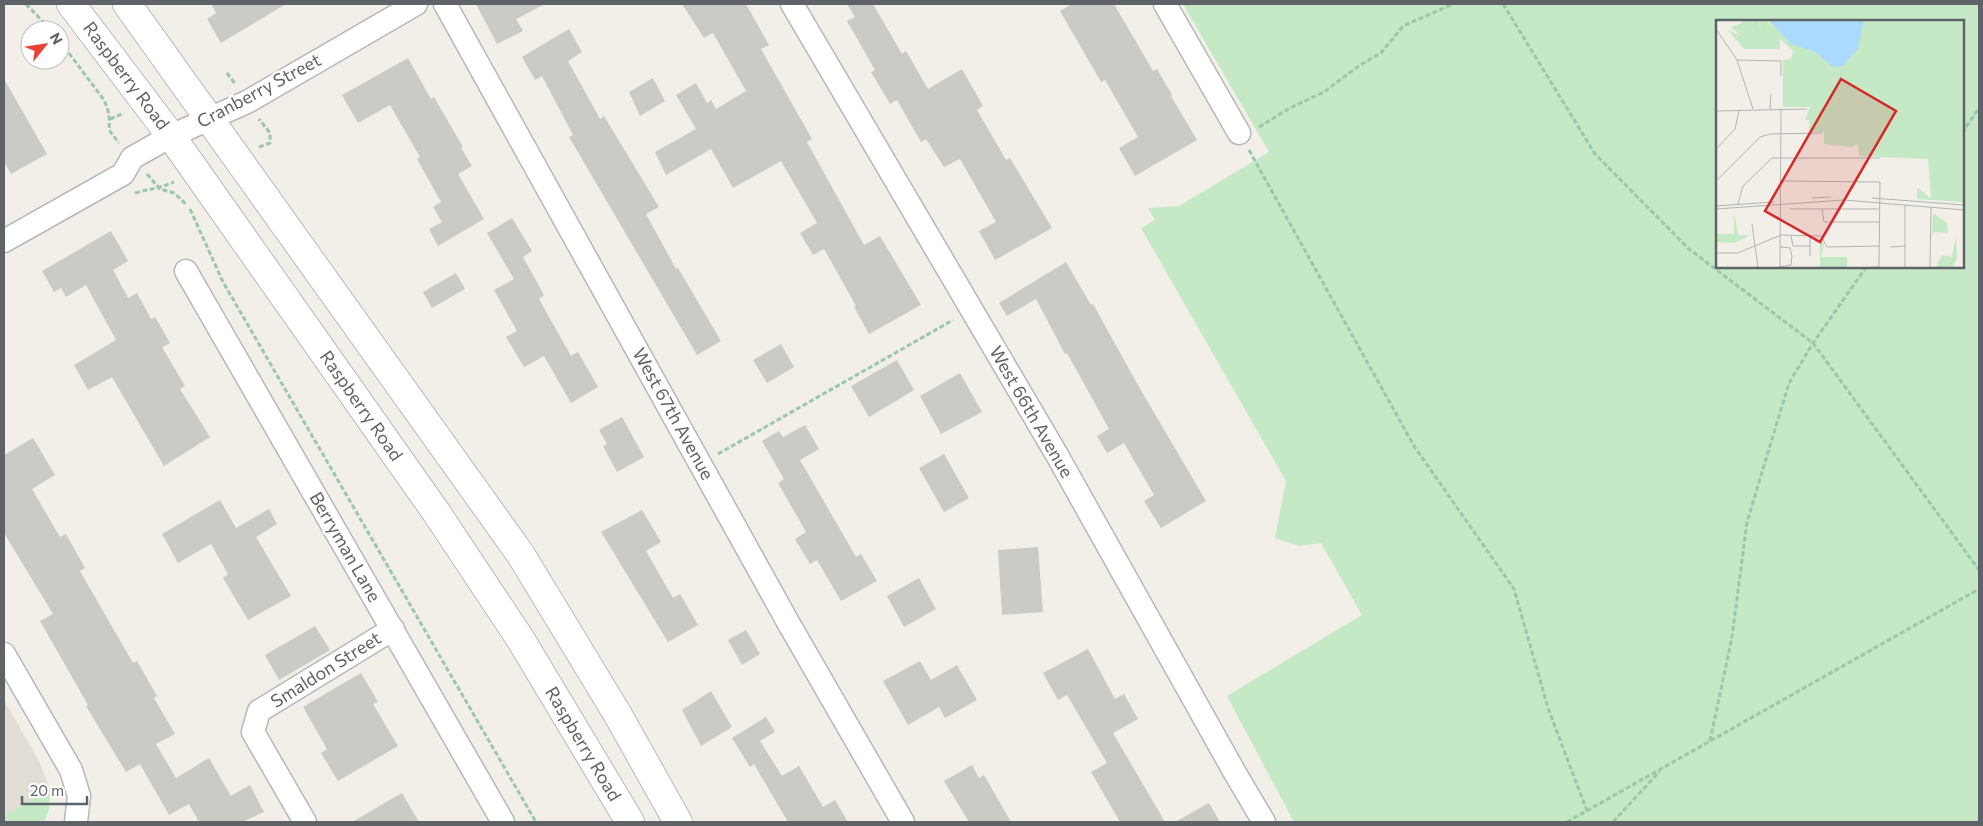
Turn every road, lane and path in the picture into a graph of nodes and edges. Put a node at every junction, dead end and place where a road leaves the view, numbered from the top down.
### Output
1 (26, 4) edge
2 (71, 4) edge
3 (127, 4) edge
4 (416, 4) edge
5 (445, 4) edge
6 (792, 4) edge
7 (1165, 4) edge
8 (1452, 4) edge
9 (1503, 4) edge
10 (41, 20) edge
11 (70, 54) edge
12 (1979, 108) edge
13 (210, 120) junction
14 (1239, 132) junction
15 (1963, 132) edge
16 (171, 136) junction
17 (132, 158) junction
18 (4, 241) edge
19 (1866, 268) edge
20 (186, 271) dead end
21 (971, 310) junction
22 (1813, 343) junction
23 (700, 464) junction
24 (1979, 570) edge
25 (1979, 589) edge
26 (393, 629) junction
27 (6, 662) edge
28 (1710, 742) junction
29 (1662, 768) junction
30 (1587, 811) junction
31 (77, 821) edge
32 (305, 822) edge
33 (503, 822) edge
34 (536, 822) edge
35 (630, 822) edge
36 (678, 822) edge
37 (903, 822) edge
38 (1264, 822) edge
39 (1567, 822) edge
40 (1613, 822) edge

1 - 10 path
2 - 16 main road, Raspberry Road
3 - 13 main road
4 - 13 street, Cranberry Street
5 - 23 street, West 67th Avenue
6 - 21 street, West 66th Avenue
7 - 14 street
8 - 14 path
9 - 22 path
11 - 17 path
12 - 15 path
13 - 16 street, Cranberry Street
13 - 36 main road
14 - 30 path
16 - 17 street, Cranberry Street
16 - 35 main road, Raspberry Road
17 - 18 street, Cranberry Street
17 - 34 path
19 - 22 path
20 - 26 street, Berryman Lane
21 - 23 path
21 - 38 street, West 66th Avenue
22 - 24 path
22 - 28 path
23 - 37 street, West 67th Avenue
25 - 28 path
26 - 32 street, Smaldon Street
26 - 33 street, Berryman Lane
27 - 31 street
28 - 29 path
29 - 30 path
29 - 40 path
30 - 39 path

